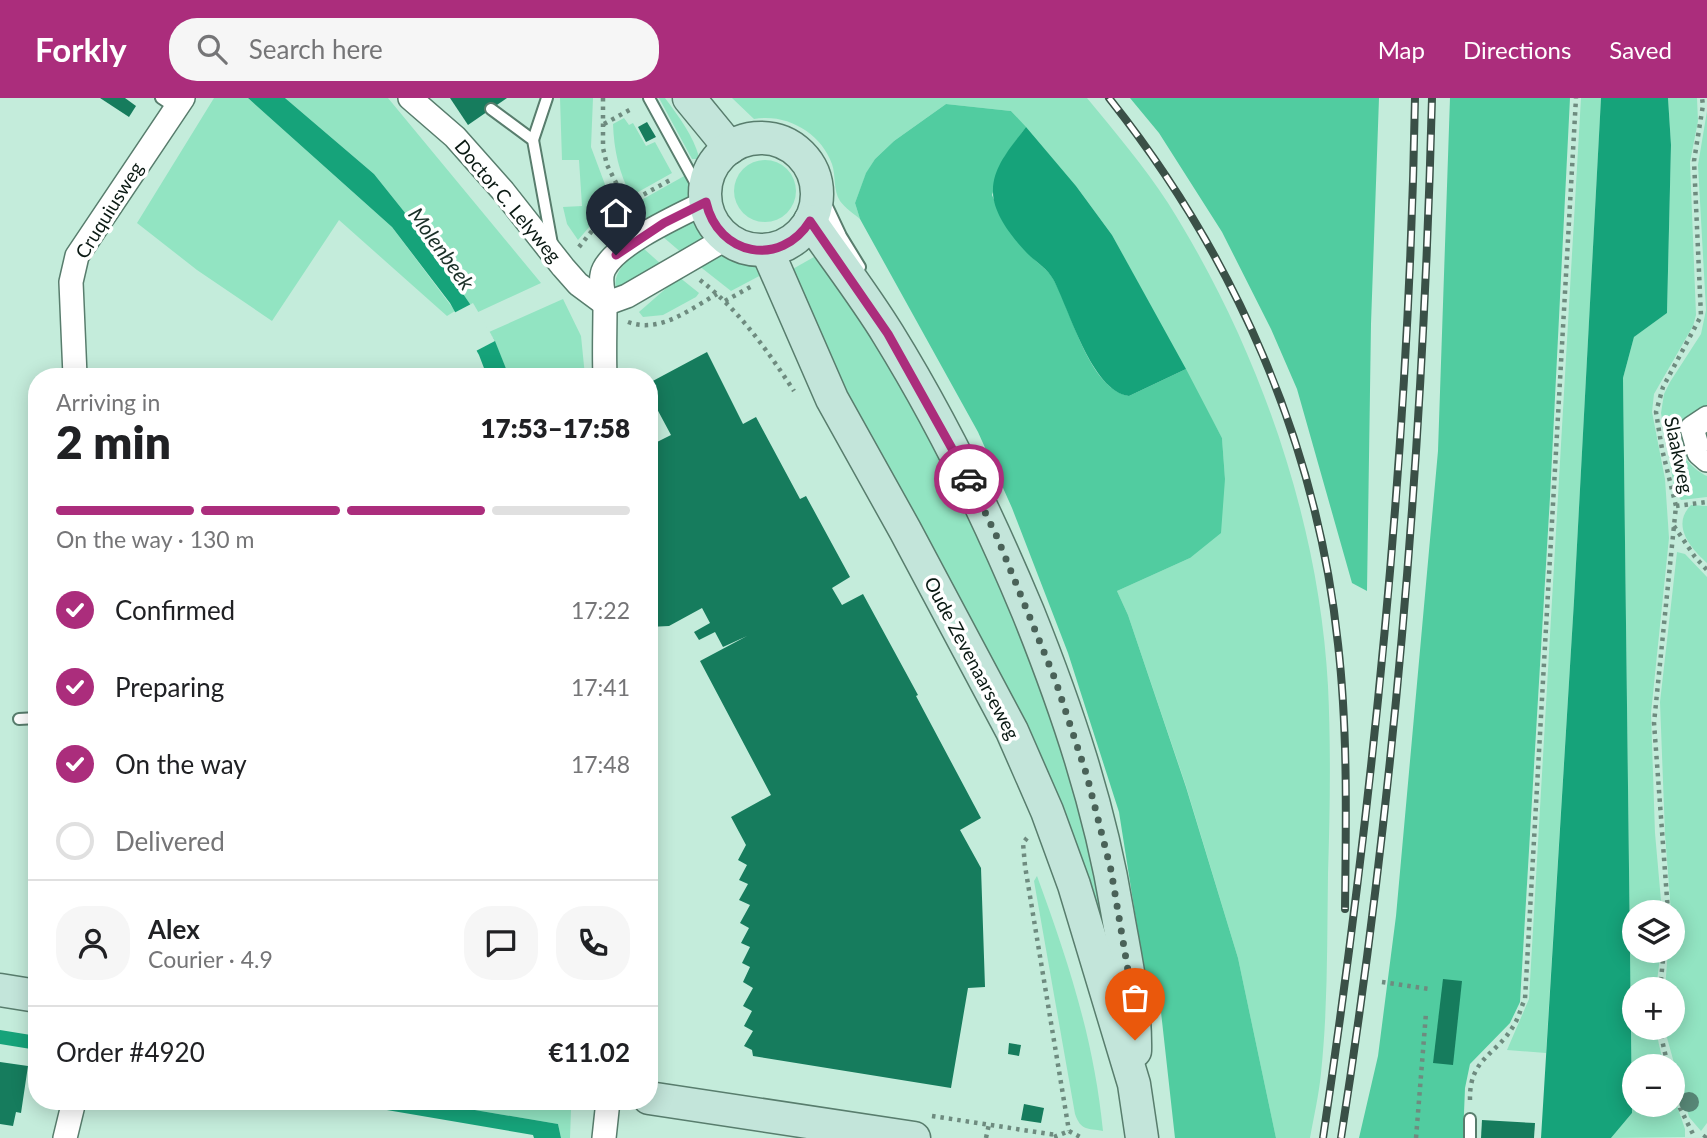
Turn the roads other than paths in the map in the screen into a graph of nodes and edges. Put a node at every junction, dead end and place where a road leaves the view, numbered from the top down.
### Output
1 (410, 98) edge
2 (547, 98) edge
3 (689, 98) edge
4 (173, 101) edge
5 (646, 101) edge
6 (492, 108) dead end
7 (533, 140) junction
8 (730, 148) junction
9 (816, 183) junction
10 (706, 202) junction
11 (810, 221) junction
12 (727, 238) junction
13 (767, 250) junction
14 (558, 260) junction
15 (869, 281) dead end
16 (881, 302) dead end
17 (605, 304) junction
18 (75, 368) edge
19 (605, 368) edge
20 (927, 404) junction
21 (1707, 418) edge
22 (1707, 460) edge
23 (28, 718) edge
24 (19, 719) dead end
25 (0, 990) edge
26 (28, 995) edge
27 (658, 1099) edge
28 (72, 1110) edge
29 (607, 1110) edge
30 (1138, 1112) edge
31 (1471, 1119) road end
32 (65, 1138) edge
33 (604, 1138) edge
34 (914, 1138) edge
35 (1471, 1138) edge

1 - 14 street, Doctor C. Lelyweg
2 - 7 lane
3 - 8 street
4 - 18 street, Cruquiusweg
5 - 10 lane
6 - 7 lane
7 - 14 lane
8 - 9 street
8 - 10 street
9 - 11 street
9 - 15 lane
10 - 12 street
10 - 17 street
11 - 13 street
11 - 20 street, Oude Zevenaarseweg
12 - 13 street
12 - 17 street
13 - 30 street, Oude Zevenaarseweg
14 - 17 street, Doctor C. Lelyweg
16 - 20 lane
17 - 19 street
20 - 30 street, Oude Zevenaarseweg
21 - 22 street
23 - 24 lane
25 - 26 street
27 - 34 street
28 - 32 street
29 - 33 street
31 - 35 lane

